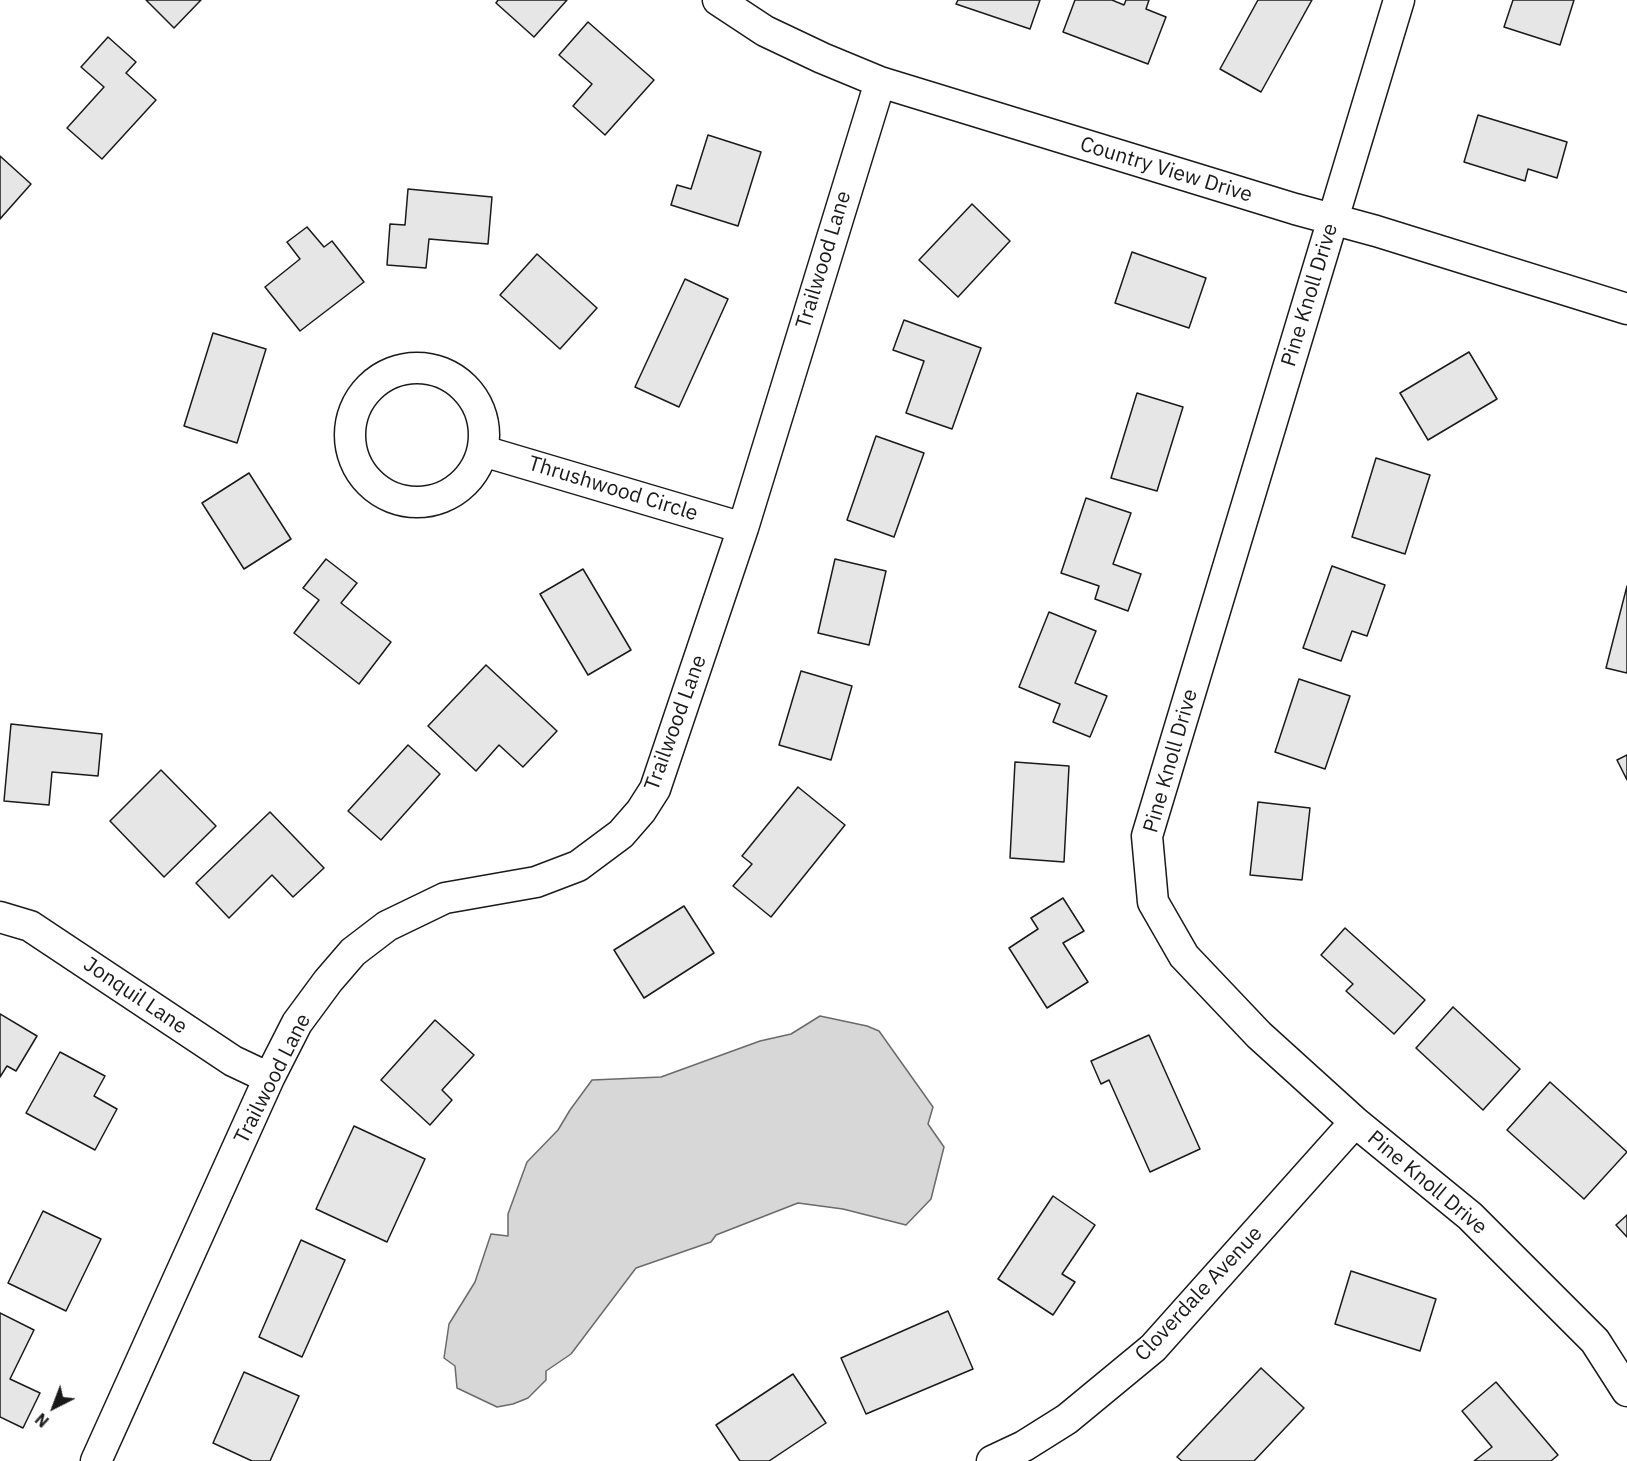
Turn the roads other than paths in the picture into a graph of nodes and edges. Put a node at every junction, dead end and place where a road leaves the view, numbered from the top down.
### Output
1 (718, 0) edge
2 (1399, 0) edge
3 (880, 82) junction
4 (1333, 220) junction
5 (1627, 309) edge
6 (483, 451) junction
7 (743, 528) junction
8 (0, 917) edge
9 (269, 1078) junction
10 (1355, 1122) junction
11 (1627, 1391) edge
12 (96, 1461) edge
13 (992, 1461) edge

1 - 3 street, Country View Drive
2 - 4 street, Pine Knoll Drive
3 - 4 street, Country View Drive
3 - 7 street, Trailwood Lane
4 - 5 street, Country View Drive
4 - 10 street, Pine Knoll Drive
6 - 6 street
6 - 7 street, Thrushwood Circle
7 - 9 street, Trailwood Lane
8 - 9 street, Jonquil Lane
9 - 12 street, Trailwood Lane
10 - 11 street, Pine Knoll Drive
10 - 13 street, Cloverdale Avenue

